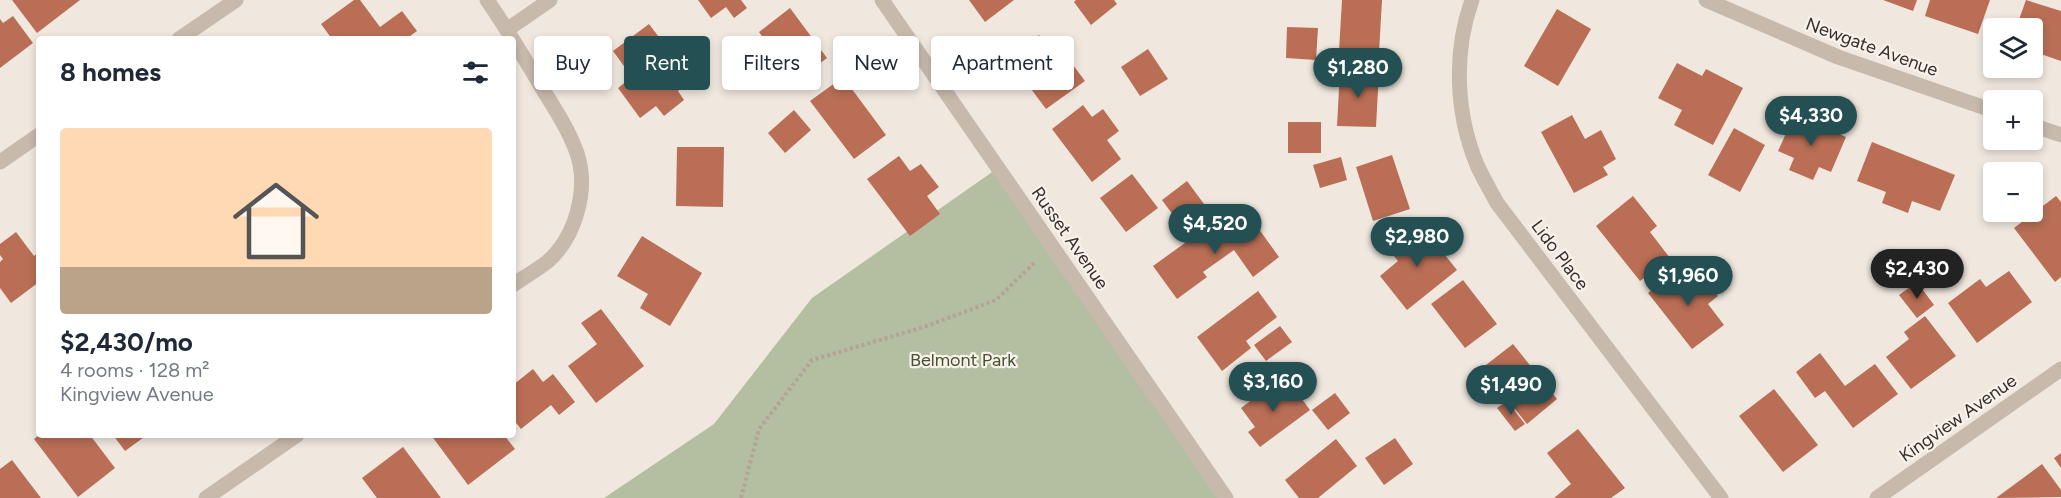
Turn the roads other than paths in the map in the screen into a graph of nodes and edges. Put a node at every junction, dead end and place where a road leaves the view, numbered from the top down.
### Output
1 (236, 0) edge
2 (487, 0) edge
3 (550, 0) edge
4 (882, 0) edge
5 (1472, 0) edge
6 (1706, 0) edge
7 (508, 29) junction
8 (183, 36) edge
9 (512, 36) edge
10 (516, 43) edge
11 (1983, 107) edge
12 (2043, 129) edge
13 (2061, 135) edge
14 (36, 137) edge
15 (0, 162) edge
16 (516, 283) edge
17 (2061, 369) edge
18 (293, 438) edge
19 (206, 498) edge
20 (1226, 498) edge
21 (1721, 498) edge
22 (1877, 498) edge

1 - 8 street
2 - 7 street
3 - 7 street
4 - 20 street, Russet Avenue
5 - 21 street, Lido Place
6 - 11 street, Newgate Avenue
7 - 9 street
10 - 16 street
12 - 13 street
14 - 15 street
17 - 22 street, Kingview Avenue
18 - 19 street

